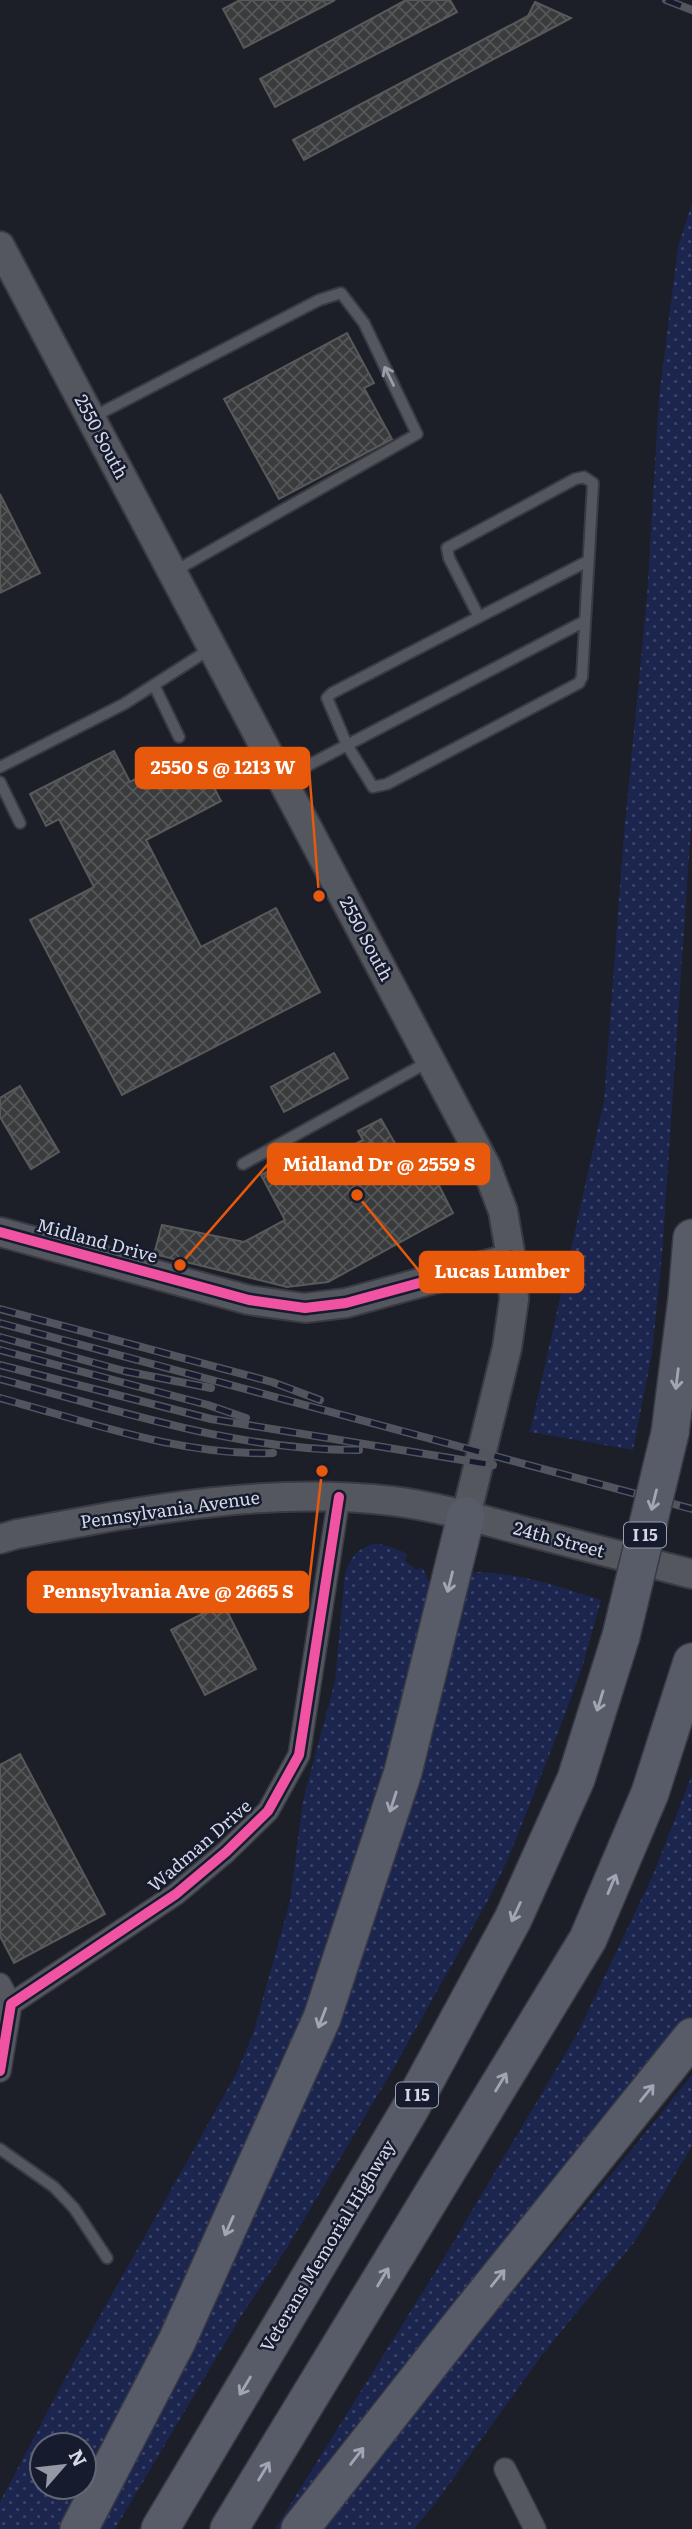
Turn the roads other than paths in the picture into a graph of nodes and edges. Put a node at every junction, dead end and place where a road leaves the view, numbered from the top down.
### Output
1 (0, 246) edge
2 (91, 418) junction
3 (588, 561) junction
4 (173, 572) junction
5 (479, 617) junction
6 (585, 621) junction
7 (212, 647) junction
8 (153, 685) junction
9 (179, 737) dead end
10 (348, 745) junction
11 (0, 767) edge
12 (282, 779) junction
13 (0, 782) edge
14 (20, 823) dead end
15 (430, 1060) junction
16 (243, 1164) dead end
17 (0, 1232) edge
18 (692, 1238) edge
19 (511, 1258) junction
20 (339, 1497) junction
21 (466, 1516) junction
22 (0, 1539) edge
23 (692, 1574) edge
24 (692, 1662) edge
25 (0, 1984) edge
26 (11, 2004) junction
27 (692, 2037) edge
28 (0, 2071) edge
29 (0, 2148) edge
30 (107, 2258) dead end
31 (505, 2469) dead end
32 (79, 2529) edge
33 (160, 2529) edge
34 (229, 2529) edge
35 (300, 2529) edge
36 (535, 2529) edge

1 - 2 main road, 2550 South
2 - 4 main road, 2550 South
4 -> 2 lane
3 - 5 lane
3 - 5 lane
3 - 6 lane
4 - 7 main road, 2550 South
5 - 10 lane
6 - 10 lane
6 - 10 lane
7 - 8 lane
7 - 12 main road, 2550 South
8 - 9 lane
8 - 11 lane
10 - 12 lane
12 - 15 main road, 2550 South
13 - 14 lane
15 - 16 lane
15 - 19 main road, 2550 South
17 - 19 main road, Midland Drive
18 -> 33 highway, Veterans Memorial Highway / I 15, bridge
19 - 21 main road, 2550 South
20 - 21 main road, Pennsylvania Avenue
20 - 22 main road, Pennsylvania Avenue
20 - 26 street, Wadman Drive
21 - 23 main road, 24th Street
21 -> 32 highway
34 -> 24 highway
25 - 26 street
26 - 28 street
35 -> 27 highway
29 - 30 lane
31 - 36 street

